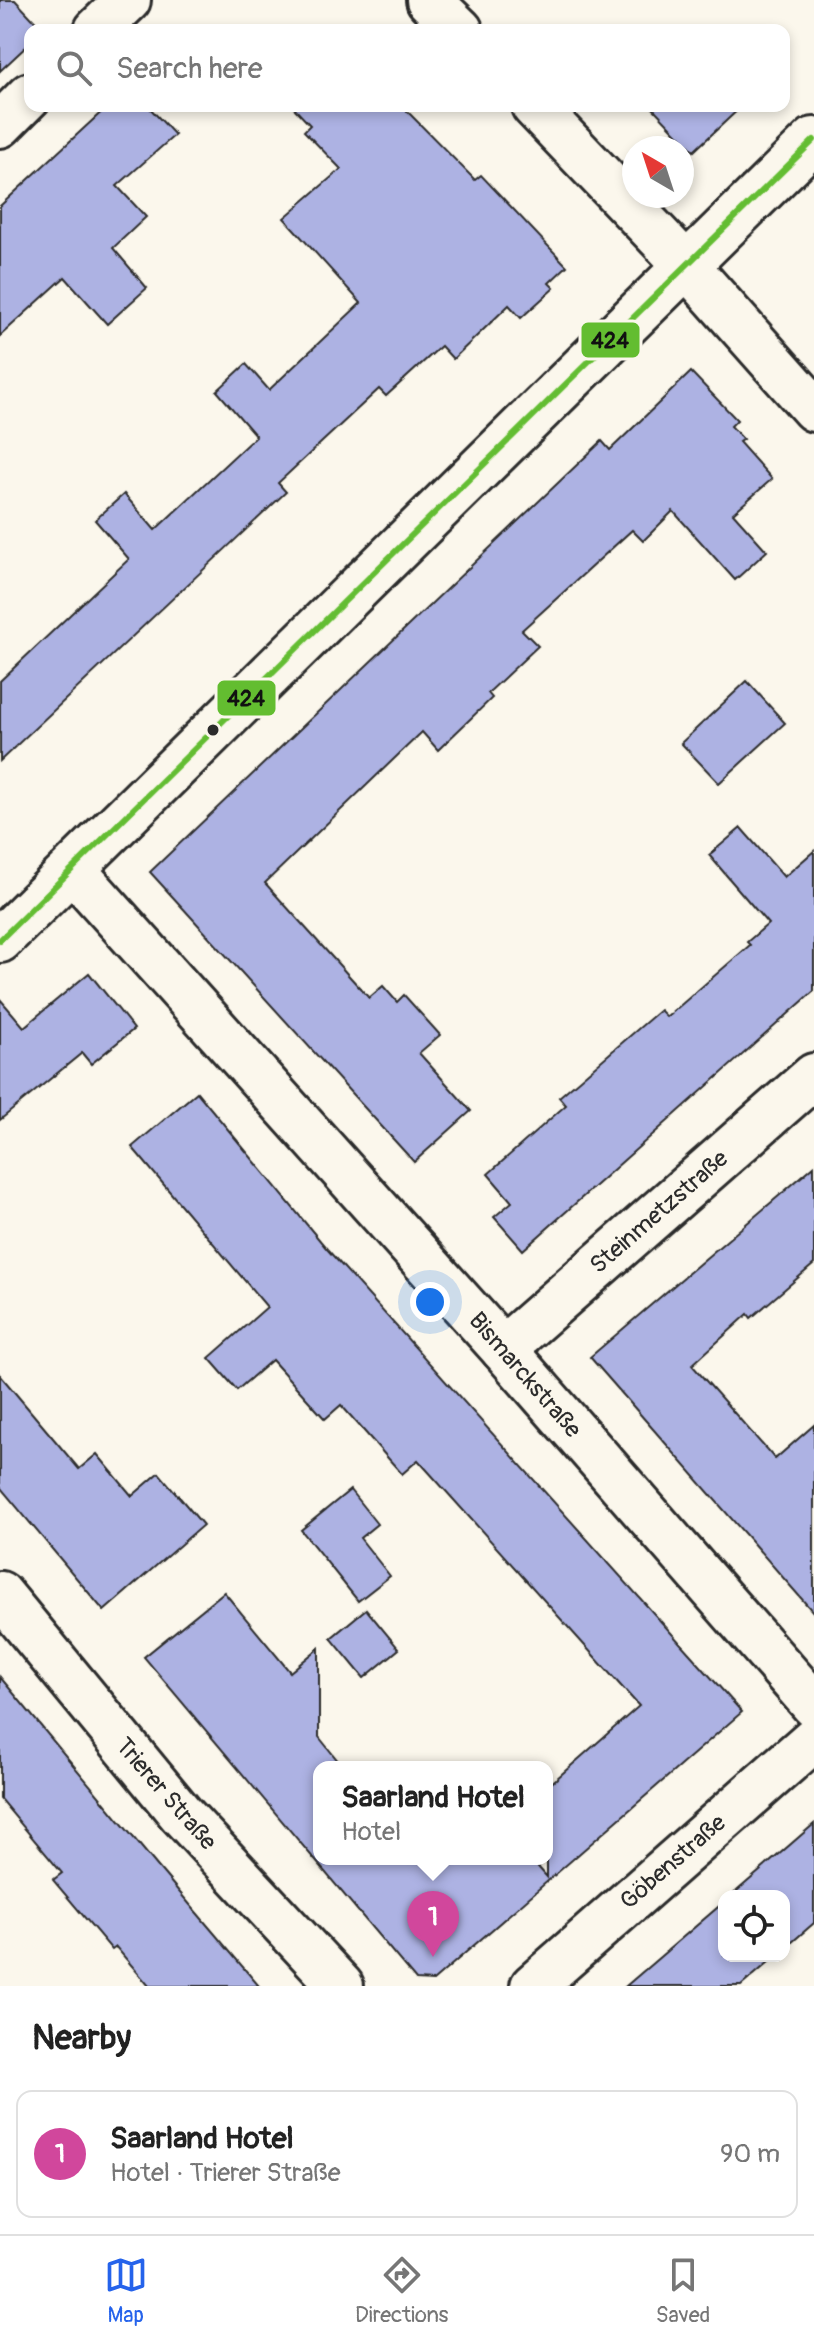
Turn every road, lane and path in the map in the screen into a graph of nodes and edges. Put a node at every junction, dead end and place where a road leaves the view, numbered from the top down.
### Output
1 (128, 0) edge
2 (429, 0) edge
3 (103, 24) edge
4 (454, 24) edge
5 (24, 101) edge
6 (540, 112) edge
7 (0, 125) edge
8 (814, 140) edge
9 (687, 266) junction
10 (814, 409) edge
11 (73, 870) junction
12 (0, 940) edge
13 (814, 1076) edge
14 (503, 1349) junction
15 (0, 1594) edge
16 (814, 1705) edge
17 (814, 1739) edge
18 (341, 1986) edge
19 (533, 1986) edge

1 - 3 street
2 - 4 street
5 - 7 street
6 - 9 street
8 - 9 street
9 - 10 street
9 - 11 street
11 - 12 street
11 - 14 street, Bismarckstraße
13 - 14 street, Steinmetzstraße
14 - 16 street, Bismarckstraße
15 - 18 street, Trierer Straße
17 - 19 street, Göbenstraße

